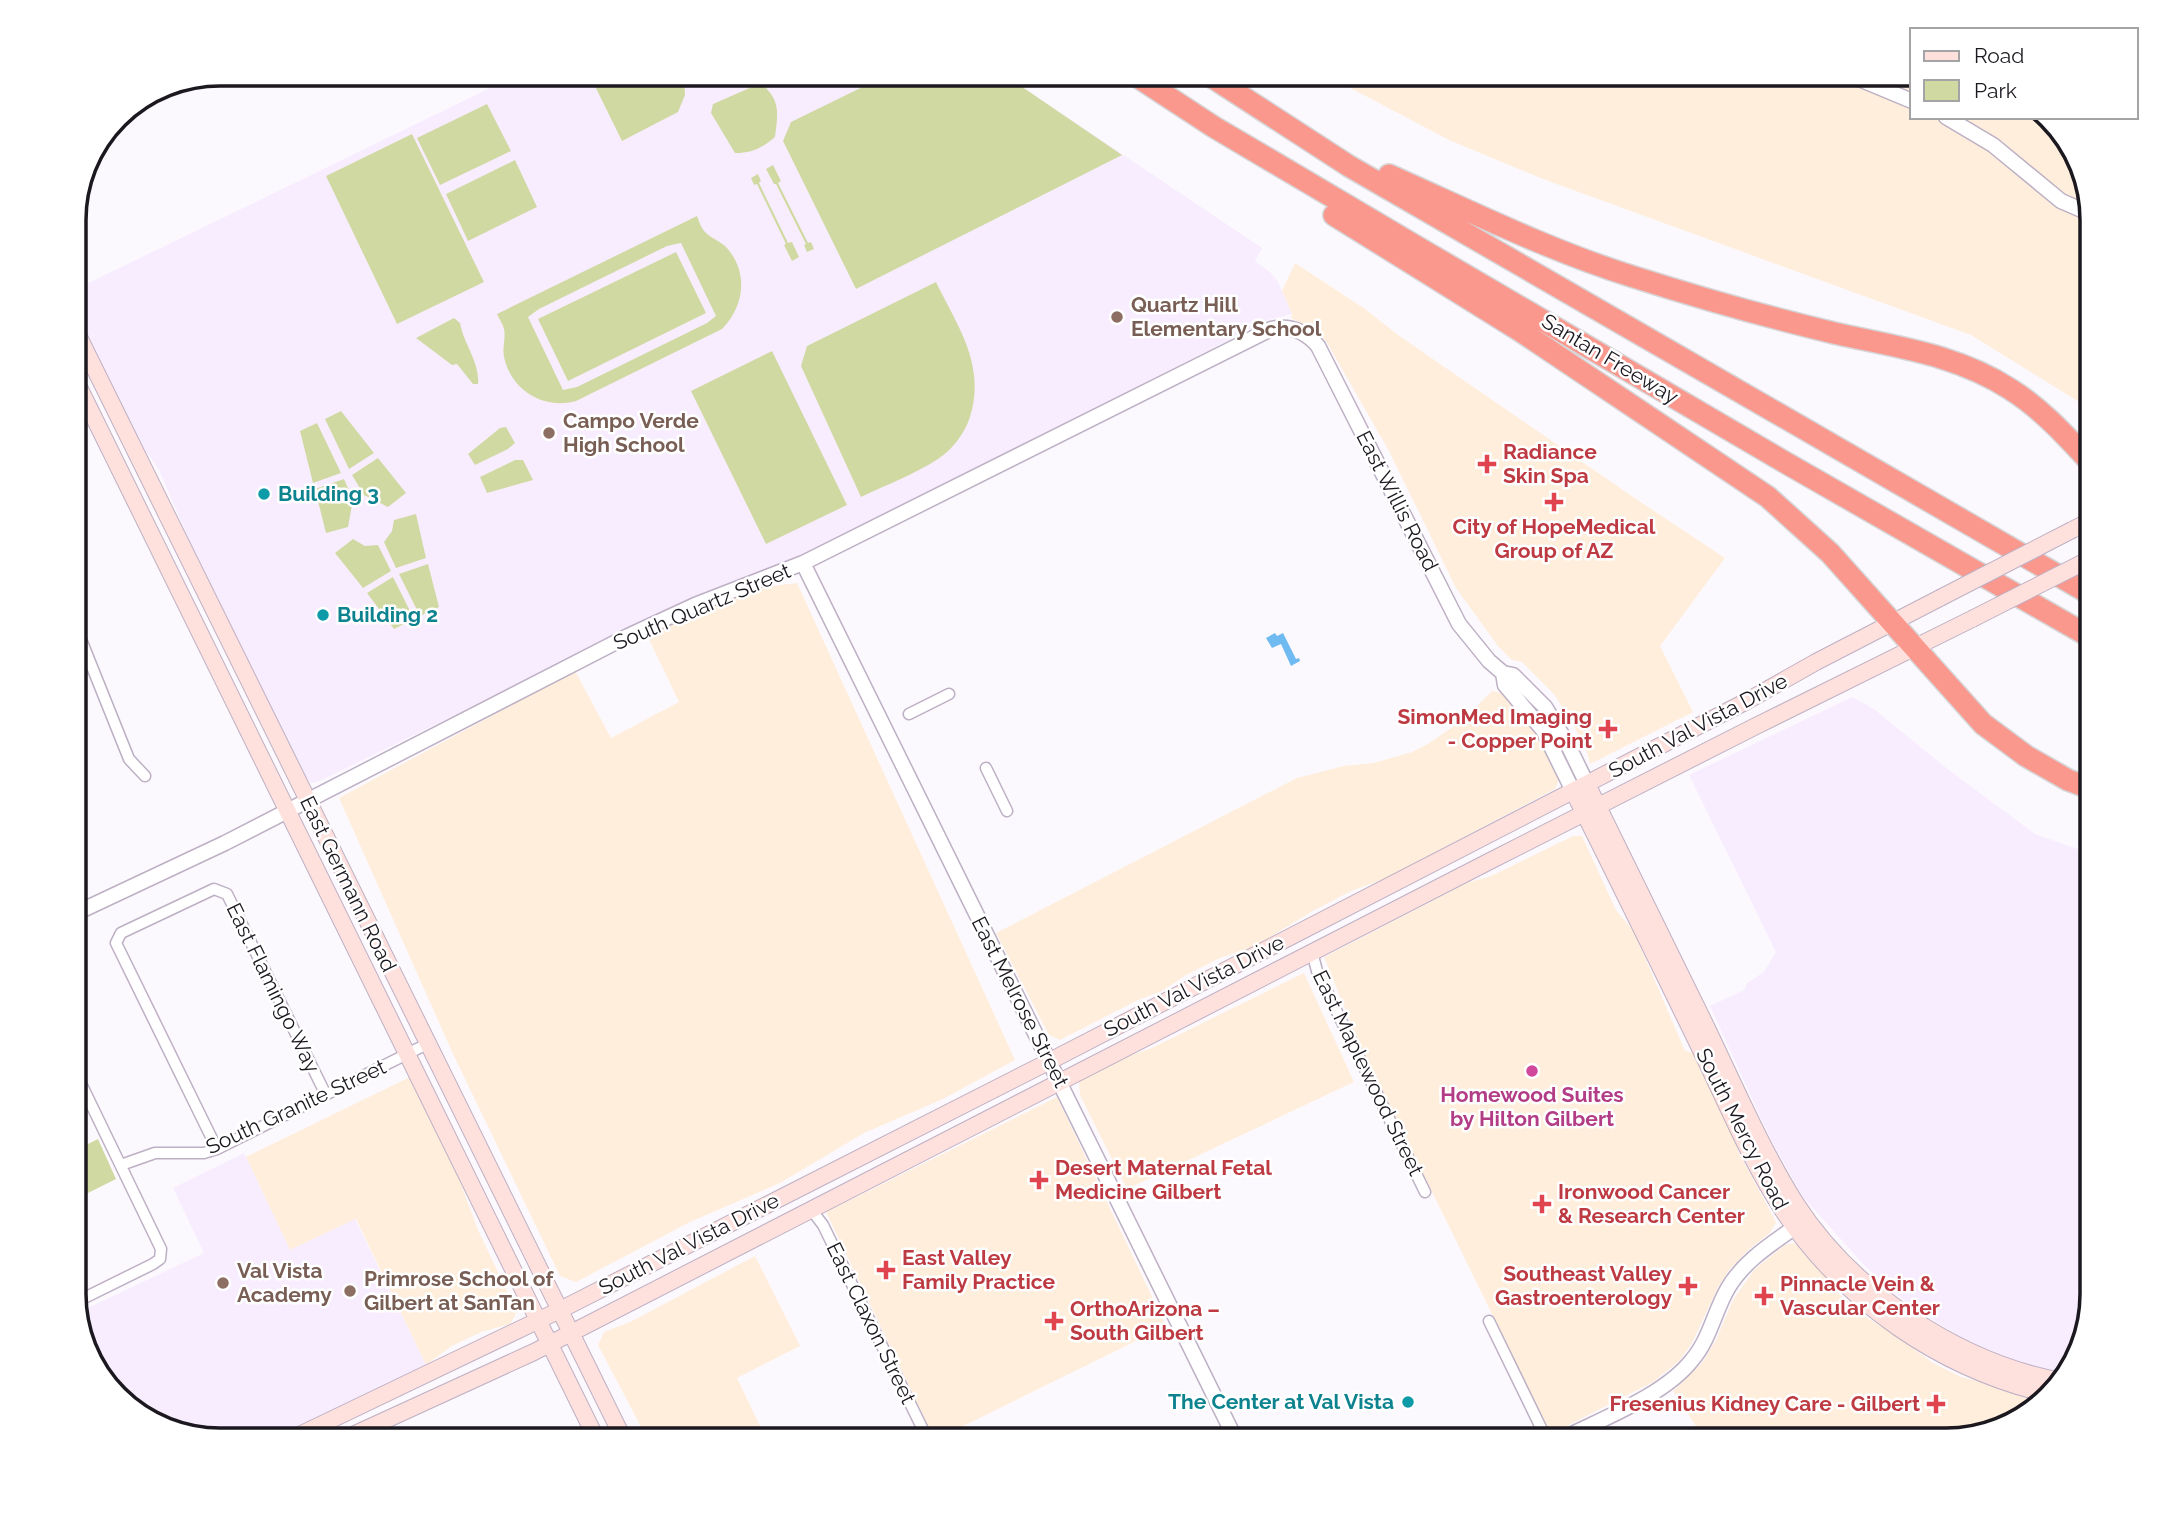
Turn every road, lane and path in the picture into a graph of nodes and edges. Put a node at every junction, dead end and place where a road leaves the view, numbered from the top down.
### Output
1 (1151, 86) edge
2 (1225, 86) edge
3 (1875, 86) edge
4 (1910, 101) edge
5 (1949, 119) edge
6 (1214, 127) junction
7 (1286, 127) junction
8 (2079, 209) edge
9 (1294, 329) joint
10 (86, 351) edge
11 (86, 401) edge
12 (2080, 450) edge
13 (2080, 526) edge
14 (803, 564) junction
15 (2080, 564) edge
16 (2080, 588) edge
17 (1893, 623) junction
18 (2080, 631) edge
19 (1917, 648) junction
20 (86, 652) edge
21 (949, 694) dead end
22 (909, 714) dead end
23 (986, 768) dead end
24 (145, 776) dead end
25 (2080, 784) edge
26 (1580, 787) junction
27 (307, 799) junction
28 (287, 810) junction
29 (1591, 810) junction
30 (1007, 811) dead end
31 (86, 908) edge
32 (1301, 931) junction
33 (1311, 952) junction
34 (427, 1044) junction
35 (406, 1055) junction
36 (1049, 1061) junction
37 (1059, 1080) junction
38 (86, 1094) edge
39 (326, 1095) junction
40 (217, 1149) junction
41 (121, 1165) junction
42 (800, 1187) junction
43 (1425, 1192) dead end
44 (810, 1208) junction
45 (1800, 1222) junction
46 (86, 1297) edge
47 (560, 1310) junction
48 (538, 1320) junction
49 (1489, 1321) dead end
50 (571, 1332) junction
51 (549, 1344) junction
52 (2051, 1378) edge
53 (2039, 1391) edge
54 (341, 1415) junction
55 (314, 1428) edge
56 (344, 1428) edge
57 (368, 1428) edge
58 (591, 1428) edge
59 (618, 1428) edge
60 (922, 1428) edge
61 (1230, 1428) edge
62 (1541, 1428) edge
63 (1584, 1428) edge

1 - 6 highway, Santan Freeway
2 - 7 highway, Santan Freeway
3 - 4 street
5 - 8 street
6 - 17 highway
6 - 18 highway, Santan Freeway
7 - 12 highway
7 - 16 highway, Santan Freeway
9 - 14 street, South Quartz Street
9 - 26 street, East Willis Road
10 - 27 main road, East Germann Road
11 - 28 main road, East Germann Road
13 - 17 main road, South Val Vista Drive, bridge
14 - 27 street, South Quartz Street
14 - 36 street, East Melrose Street
15 - 19 main road, South Val Vista Drive, bridge
17 - 19 highway
17 - 26 main road, South Val Vista Drive
19 - 25 highway
19 - 29 main road, South Val Vista Drive
20 - 24 street
21 - 22 street
23 - 30 street
26 - 29 main road, South Mercy Road
26 - 32 main road, South Val Vista Drive
27 - 28 street, South Quartz Street
27 - 34 main road, East Germann Road
28 - 31 street, South Quartz Street
28 - 35 main road, East Germann Road
29 - 33 main road, South Val Vista Drive
29 - 45 main road, South Mercy Road
29 - 45 main road, South Mercy Road
32 - 33 main road
32 - 36 main road, South Val Vista Drive
33 - 37 main road, South Val Vista Drive
33 - 43 street, East Maplewood Street
34 - 35 street, South Granite Street
34 - 47 main road, East Germann Road
35 - 39 street, South Granite Street
35 - 48 main road, East Germann Road
36 - 37 street, East Melrose Street
36 - 42 main road, South Val Vista Drive
37 - 44 main road, South Val Vista Drive
37 - 61 street, East Melrose Street
38 - 41 street
39 - 40 street, South Granite Street
39 - 40 street, East Flamingo Way
40 - 41 street, South Granite Street
41 - 46 street
42 - 44 main road
42 - 47 main road, South Val Vista Drive
44 - 50 main road, South Val Vista Drive
44 - 60 street, East Claxon Street
45 - 52 main road, South Mercy Road
45 - 53 main road, South Mercy Road
45 - 63 street
47 - 48 main road, South Val Vista Drive
47 - 50 main road, East Germann Road
48 - 51 main road, East Germann Road
48 - 54 main road, South Val Vista Drive
49 - 62 street
50 - 51 main road, South Val Vista Drive
50 - 59 main road, East Germann Road
51 - 57 main road, South Val Vista Drive
51 - 58 main road, East Germann Road
54 - 55 main road, South Val Vista Drive
54 - 56 main road

